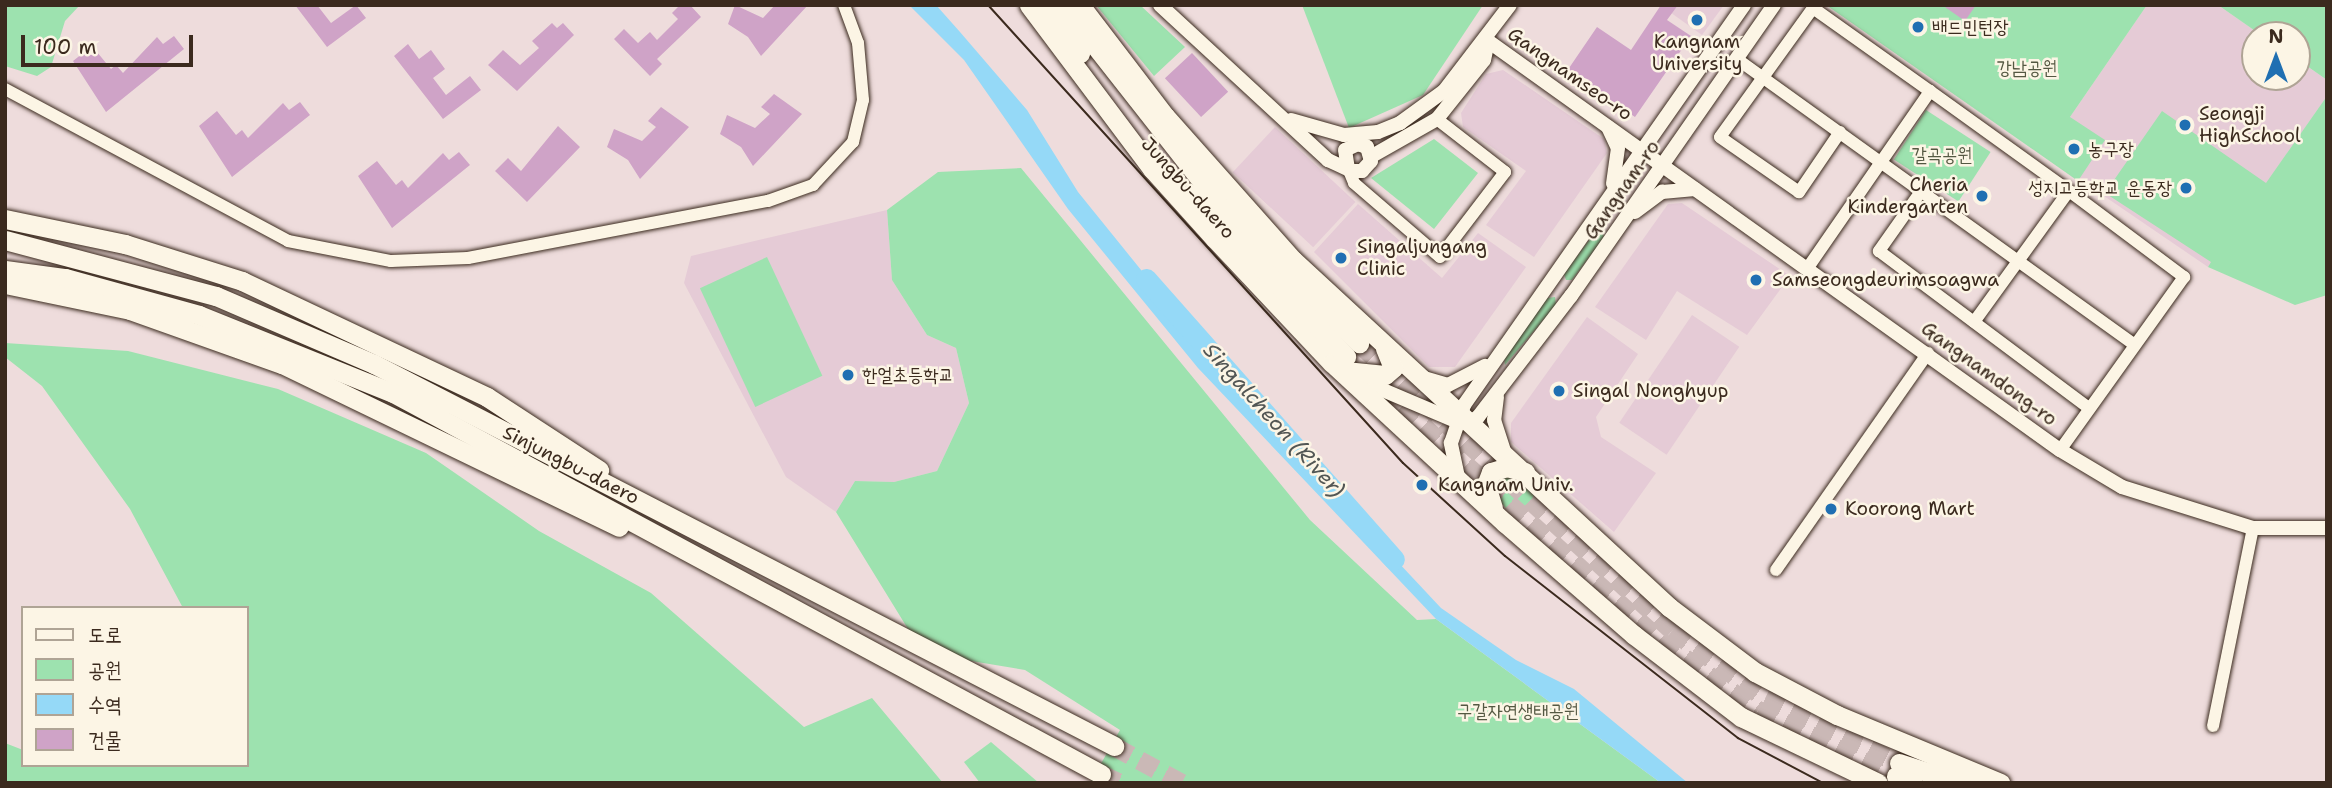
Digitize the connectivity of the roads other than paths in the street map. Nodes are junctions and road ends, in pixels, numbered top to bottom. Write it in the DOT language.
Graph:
graph roads {
  1 [pos="844,5"];
  2 [pos="1029,5"];
  3 [pos="1046,5"];
  4 [pos="1063,5"];
  5 [pos="1080,5"];
  6 [pos="1160,5"];
  7 [pos="1510,5"];
  8 [pos="1744,5"];
  9 [pos="1774,5"];
  10 [pos="1488,41"];
  11 [pos="1737,59"];
  12 [pos="1762,78"];
  13 [pos="5,89"];
  14 [pos="1930,91"];
  15 [pos="1444,92"];
  16 [pos="1278,113"];
  17 [pos="1437,119"];
  18 [pos="1605,123"];
  19 [pos="1301,125"];
  20 [pos="1840,132"];
  21 [pos="1362,148"];
  22 [pos="1642,148"];
  23 [pos="1883,162"];
  24 [pos="1664,164"];
  25 [pos="1355,170"];
  26 [pos="1698,189"];
  27 [pos="1922,190"];
  28 [pos="1611,191"];
  29 [pos="2069,191"];
  30 [pos="5,219"];
  31 [pos="1625,219"];
  32 [pos="5,240"];
  33 [pos="2020,261"];
  34 [pos="1809,266"];
  35 [pos="5,270"];
  36 [pos="5,284"];
  37 [pos="1974,322"];
  38 [pos="2133,344"];
  39 [pos="1383,345"];
  40 [pos="1928,352"];
  41 [pos="1346,358"];
  42 [pos="1495,359"];
  43 [pos="1419,377"];
  44 [pos="1479,382"];
  45 [pos="1498,395"];
  46 [pos="2089,408"];
  47 [pos="1462,419"];
  48 [pos="2060,450"];
  49 [pos="1505,454"];
  50 [pos="1532,475"];
  51 [pos="1458,477"];
  52 [pos="629,496"];
  53 [pos="1495,513"];
  54 [pos="2253,527"];
  55 [pos="2327,528"];
  56 [pos="1776,570"];
  57 [pos="755,585"];
  58 [pos="2213,726"];
  59 [pos="1114,746"];
  60 [pos="1101,774"];
  61 [pos="1896,776"];
  62 [pos="1961,783"];
  63 [pos="2000,783"];
  1 -- 13 [label="street"];
  2 -- 41 [label="main road"];
  3 -- 41 [label="main road, Jungbu-daero"];
  4 -- 41 [label="main road, Jungbu-daero"];
  5 -- 39 [label="main road"];
  6 -- 16 [label="street"];
  7 -- 10 [label="street, Gangnamseo-ro"];
  8 -- 22 [label="street, Gangnam-ro"];
  9 -- 11 [label="street, Gangnam-ro"];
  10 -- 15 [label="street"];
  10 -- 17 [label="street"];
  10 -- 18 [label="street, Gangnamseo-ro"];
  11 -- 12 [label="street"];
  11 -- 24 [label="street, Gangnam-ro"];
  12 -- 14 [label="street"];
  12 -- 20 [label="street"];
  12 -- 20 [label="street"];
  14 -- 23 [label="street"];
  14 -- 29 [label="street"];
  15 -- 19 [label="street"];
  15 -- 21 [label="street"];
  16 -- 19 [label="street"];
  16 -- 25 [label="street"];
  17 -- 21 [label="street"];
  17 -- 25 [label="street"];
  18 -- 22 [label="street, Gangnamseo-ro"];
  18 -- 28 [label="street"];
  19 -- 21 [label="street"];
  20 -- 23 [label="street"];
  21 -- 25 [label="street"];
  21 -- 25 [label="street"];
  22 -- 24 [label="street, Gangnamseo-ro"];
  22 -- 28 [label="street, Gangnam-ro"];
  23 -- 27 [label="street"];
  23 -- 34 [label="street"];
  24 -- 26 [label="street, Gangnamdong-ro"];
  24 -- 31 [label="street, Gangnam-ro"];
  26 -- 31 [label="street"];
  26 -- 34 [label="street, Gangnamdong-ro"];
  27 -- 33 [label="street"];
  27 -- 37 [label="street"];
  28 -- 42 [label="street, Gangnam-ro"];
  29 -- 33 [label="street"];
  29 -- 38 [label="street"];
  30 -- 52 [label="main road"];
  31 -- 45 [label="street, Gangnam-ro"];
  32 -- 52 [label="main road, Sinjungbu-daero"];
  33 -- 37 [label="street"];
  33 -- 38 [label="street"];
  34 -- 40 [label="street, Gangnamdong-ro"];
  35 -- 57 [label="main road, Sinjungbu-daero"];
  36 -- 57 [label="main road"];
  37 -- 46 [label="street"];
  38 -- 46 [label="street"];
  39 -- 41 [label="main road"];
  39 -- 43 [label="main road"];
  40 -- 48 [label="street, Gangnamdong-ro"];
  40 -- 56 [label="street"];
  41 -- 47 [label="street"];
  41 -- 51 [label="main road"];
  42 -- 43 [label="street"];
  42 -- 44 [label="street, Gangnam-ro"];
  43 -- 47 [label="main road"];
  44 -- 45 [label="street"];
  44 -- 47 [label="street, Gangnam-ro"];
  45 -- 47 [label="street, Gangnam-ro"];
  45 -- 49 [label="street"];
  46 -- 48 [label="street"];
  47 -- 49 [label="main road"];
  47 -- 51 [label="street"];
  48 -- 54 [label="street, Gangnamdong-ro"];
  49 -- 50 [label="main road"];
  50 -- 53 [label="main road"];
  50 -- 63 [label="main road"];
  51 -- 53 [label="main road"];
  52 -- 59 [label="main road, Sinjungbu-daero"];
  53 -- 61 [label="main road"];
  54 -- 55 [label="street, Gangnamdong-ro"];
  54 -- 58 [label="street"];
  57 -- 60 [label="main road, Sinjungbu-daero"];
  61 -- 62 [label="main road"];
}
